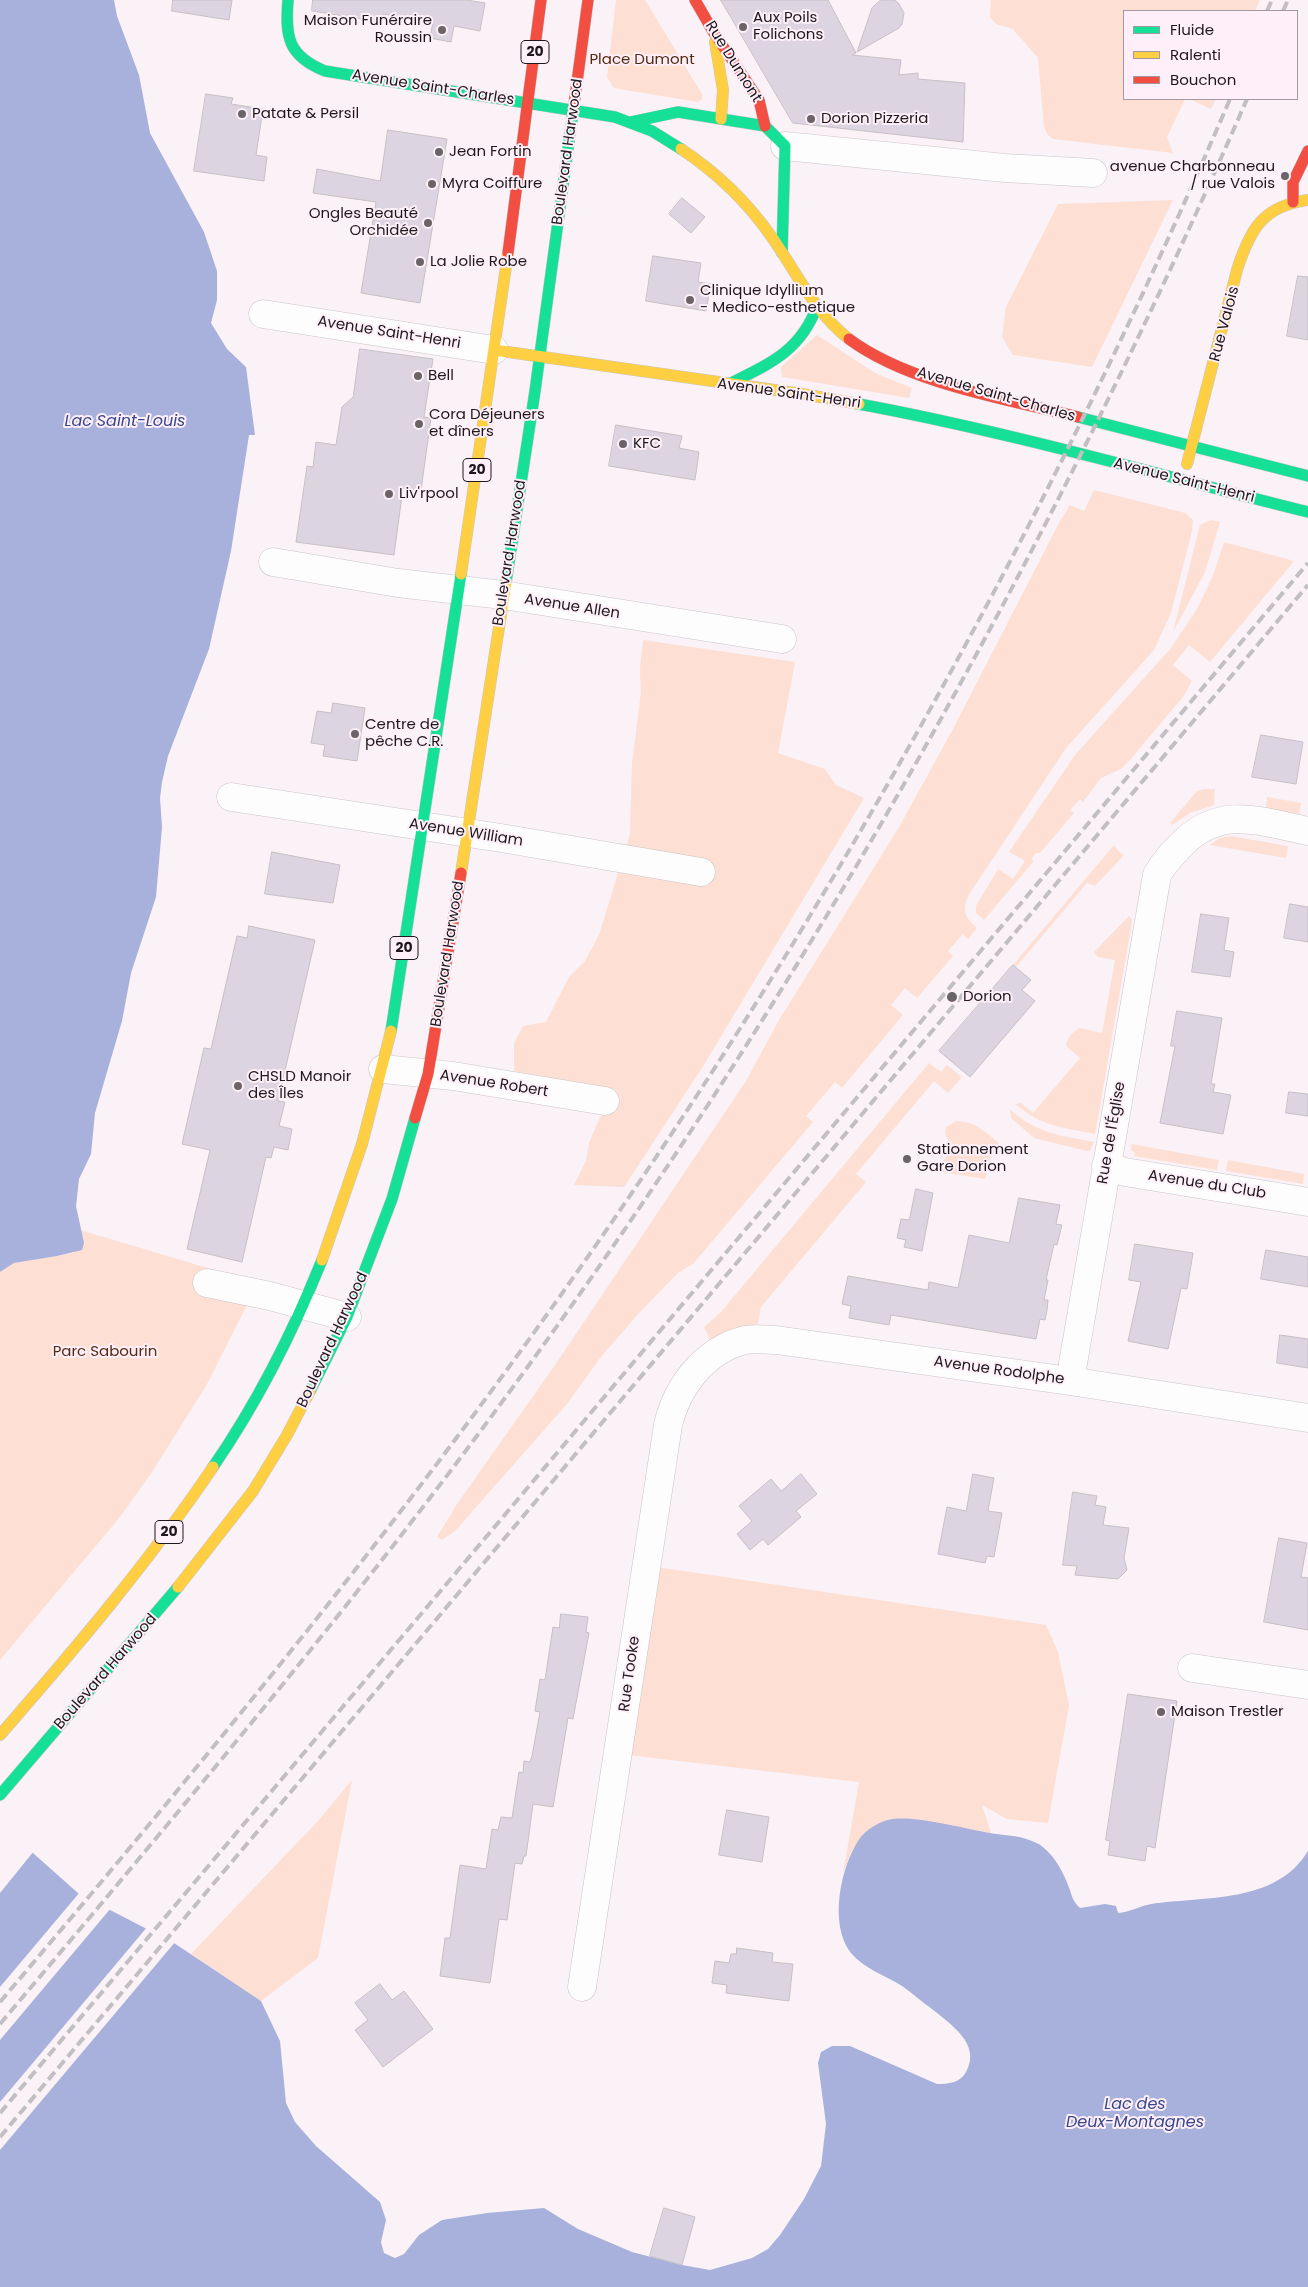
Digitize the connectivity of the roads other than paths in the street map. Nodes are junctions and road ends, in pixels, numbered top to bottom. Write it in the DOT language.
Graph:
graph roads {
  1 [pos="288,0"];
  2 [pos="541,0"];
  3 [pos="588,0"];
  4 [pos="696,0"];
  5 [pos="714,33"];
  6 [pos="529,103"];
  7 [pos="573,110"];
  8 [pos="721,119"];
  9 [pos="631,122"];
  10 [pos="766,126"];
  11 [pos="785,146"];
  12 [pos="1308,151"];
  13 [pos="1094,173"];
  14 [pos="1308,200"];
  15 [pos="1293,202"];
  16 [pos="782,253"];
  17 [pos="817,306"];
  18 [pos="263,314"];
  19 [pos="494,350"];
  20 [pos="540,357"];
  21 [pos="729,384"];
  22 [pos="1192,448"];
  23 [pos="1308,476"];
  24 [pos="1182,481"];
  25 [pos="1308,512"];
  26 [pos="274,562"];
  27 [pos="459,589"];
  28 [pos="503,595"];
  29 [pos="782,640"];
  30 [pos="231,797"];
  31 [pos="423,827"];
  32 [pos="1308,830"];
  33 [pos="468,834"];
  34 [pos="701,872"];
  35 [pos="383,1069"];
  36 [pos="428,1074"];
  37 [pos="604,1101"];
  38 [pos="1106,1166"];
  39 [pos="1308,1202"];
  40 [pos="207,1283"];
  41 [pos="302,1305"];
  42 [pos="346,1317"];
  43 [pos="697,1369"];
  44 [pos="1070,1381"];
  45 [pos="1308,1418"];
  46 [pos="1192,1668"];
  47 [pos="1308,1685"];
  48 [pos="0,1735"];
  49 [pos="3,1792"];
  50 [pos="582,1987"];
  1 -- 6 [label="main road, Avenue Saint-Charles"];
  2 -- 6 [label="main road, 20"];
  3 -- 7 [label="main road, Boulevard Harwood"];
  4 -- 5 [label="main road, Rue Dumont"];
  5 -- 8 [label="main road"];
  5 -- 10 [label="main road, Rue Dumont"];
  6 -- 7 [label="main road, Avenue Saint-Charles"];
  6 -- 19 [label="main road, 20"];
  7 -- 9 [label="main road, Avenue Saint-Charles"];
  7 -- 20 [label="main road, Boulevard Harwood"];
  8 -- 9 [label="main road, Avenue Saint-Charles"];
  8 -- 10 [label="main road, Avenue Saint-Charles"];
  9 -- 16 [label="main road, Avenue Saint-Charles"];
  10 -- 11 [label="main road"];
  11 -- 13 [label="street"];
  11 -- 16 [label="main road"];
  12 -- 15 [label="main road"];
  14 -- 15 [label="main road, Rue Valois"];
  15 -- 22 [label="main road, Rue Valois"];
  16 -- 17 [label="main road, Avenue Saint-Charles"];
  17 -- 21 [label="main road"];
  17 -- 22 [label="main road, Avenue Saint-Charles"];
  18 -- 19 [label="street, Avenue Saint-Henri"];
  19 -- 20 [label="main road, Avenue Saint-Henri"];
  19 -- 27 [label="main road, 20"];
  20 -- 21 [label="main road, Avenue Saint-Henri"];
  20 -- 28 [label="main road, Boulevard Harwood"];
  21 -- 24 [label="main road, Avenue Saint-Henri"];
  22 -- 23 [label="main road, Avenue Saint-Charles"];
  22 -- 24 [label="main road, Rue Valois"];
  24 -- 25 [label="main road, Avenue Saint-Henri"];
  26 -- 27 [label="street, Avenue Allen"];
  27 -- 28 [label="street, Avenue Allen"];
  27 -- 31 [label="main road, 20"];
  28 -- 29 [label="street, Avenue Allen"];
  28 -- 33 [label="main road, Boulevard Harwood"];
  30 -- 31 [label="street, Avenue William"];
  31 -- 33 [label="street, Avenue William"];
  31 -- 35 [label="main road, 20"];
  32 -- 38 [label="street, Rue de l'Église"];
  33 -- 34 [label="street, Avenue William"];
  33 -- 36 [label="main road, Boulevard Harwood"];
  35 -- 36 [label="street, Avenue Robert"];
  35 -- 41 [label="main road, 20"];
  36 -- 37 [label="street, Avenue Robert"];
  36 -- 42 [label="main road, Boulevard Harwood"];
  38 -- 39 [label="street, Avenue du Club"];
  38 -- 44 [label="street, Rue de l'Église"];
  40 -- 41 [label="street"];
  41 -- 42 [label="street"];
  41 -- 48 [label="main road, 20"];
  42 -- 49 [label="main road, Boulevard Harwood"];
  43 -- 44 [label="street, Avenue Rodolphe"];
  43 -- 50 [label="street, Rue Tooke"];
  44 -- 45 [label="street, Avenue Rodolphe"];
  46 -- 47 [label="street"];
}
